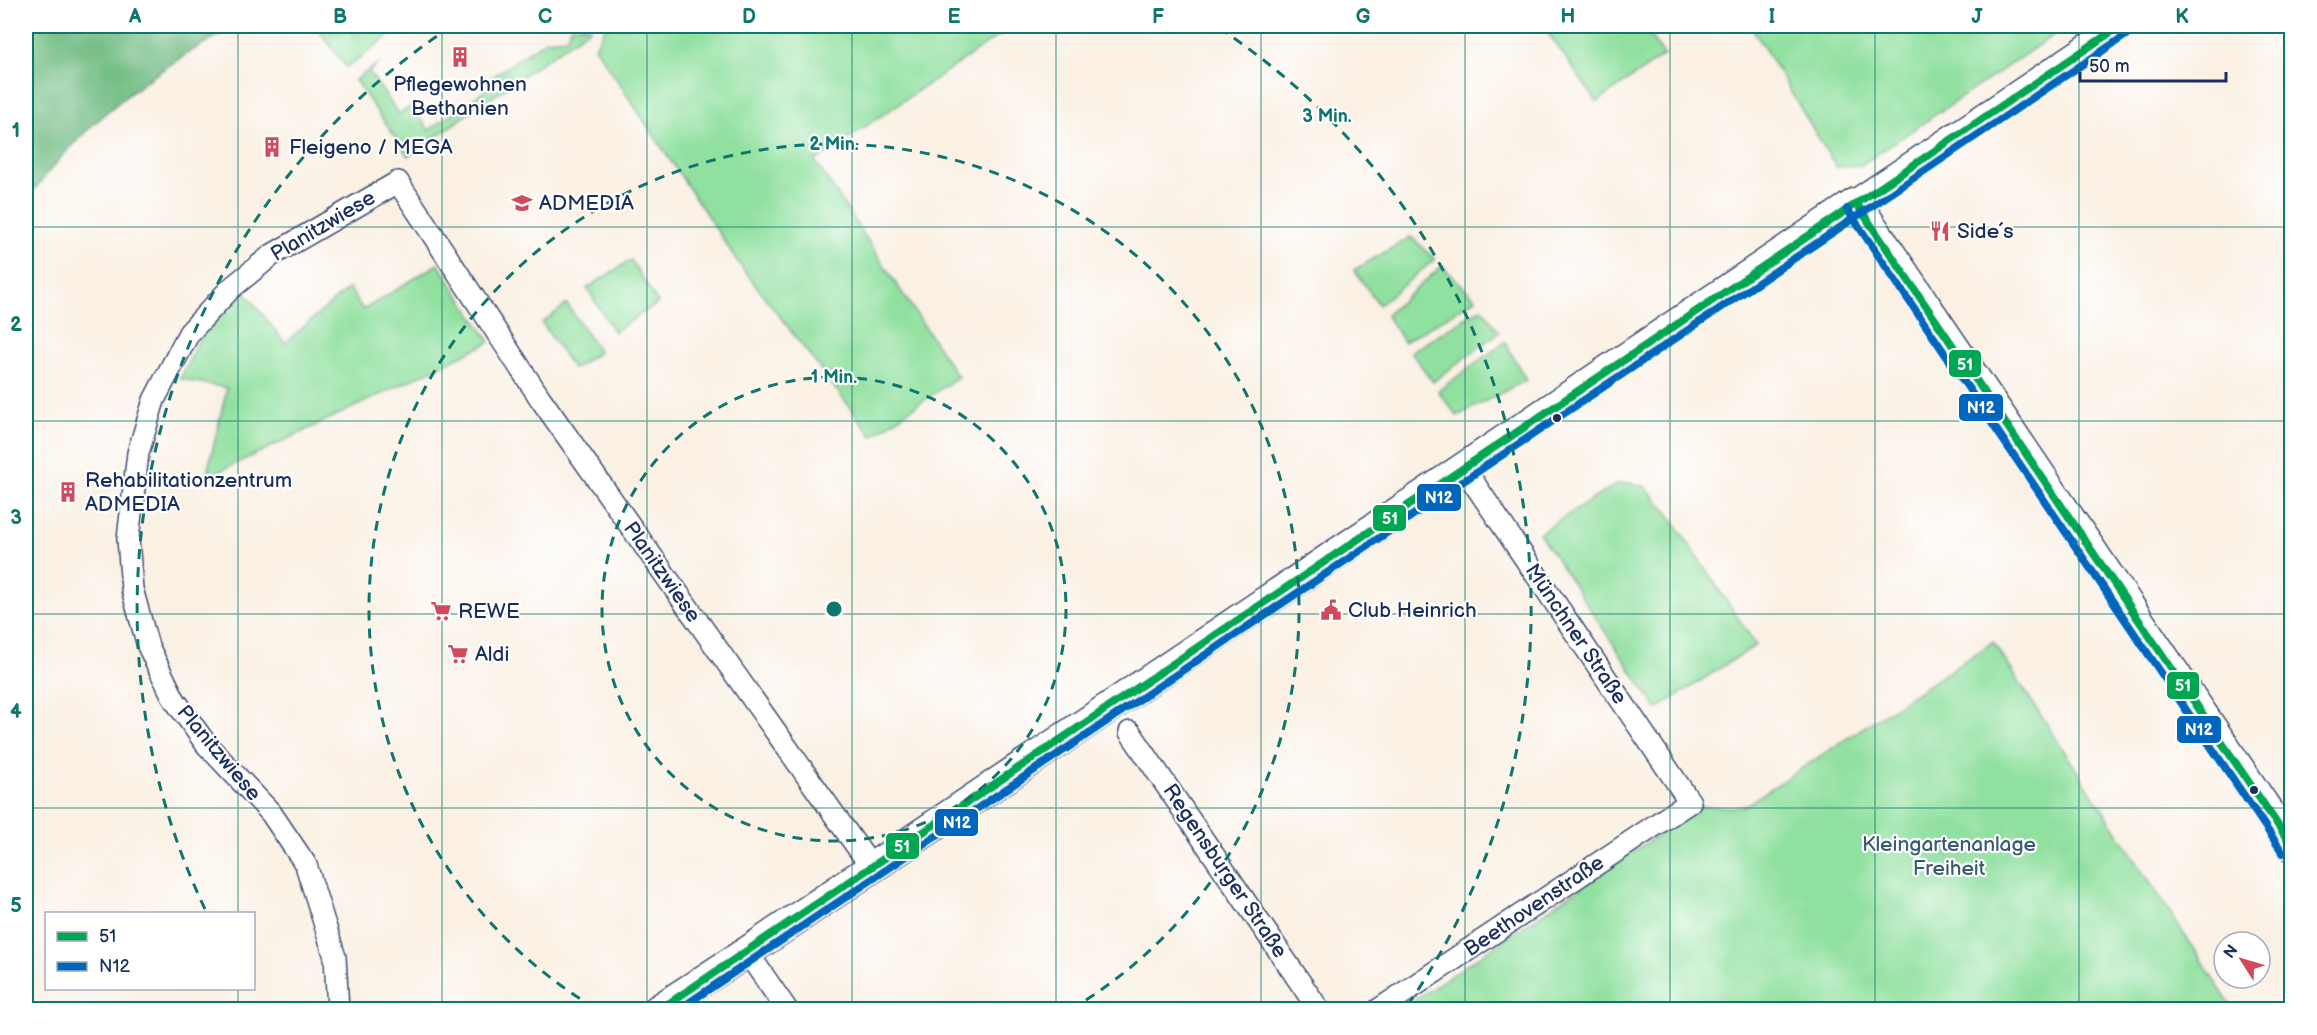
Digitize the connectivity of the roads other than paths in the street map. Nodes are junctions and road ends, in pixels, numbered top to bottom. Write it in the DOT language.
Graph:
graph roads {
  1 [pos="2120,26"];
  2 [pos="1856,203"];
  3 [pos="1463,467"];
  4 [pos="1130,732"];
  5 [pos="1690,802"];
  6 [pos="2292,847"];
  7 [pos="872,868"];
  8 [pos="747,952"];
  9 [pos="338,1010"];
  10 [pos="658,1010"];
  11 [pos="787,1010"];
  12 [pos="1320,1010"];
  13 [pos="1378,1010"];
  1 -- 2 [label="street"];
  2 -- 3 [label="main road"];
  2 -- 6 [label="main road"];
  3 -- 5 [label="street, Münchner Straße"];
  3 -- 7 [label="main road"];
  4 -- 12 [label="street, Regensburger Straße"];
  5 -- 13 [label="street, Beethovenstraße"];
  7 -- 8 [label="main road"];
  7 -- 9 [label="street, Planitzwiese"];
  8 -- 10 [label="main road"];
  8 -- 11 [label="street"];
}
